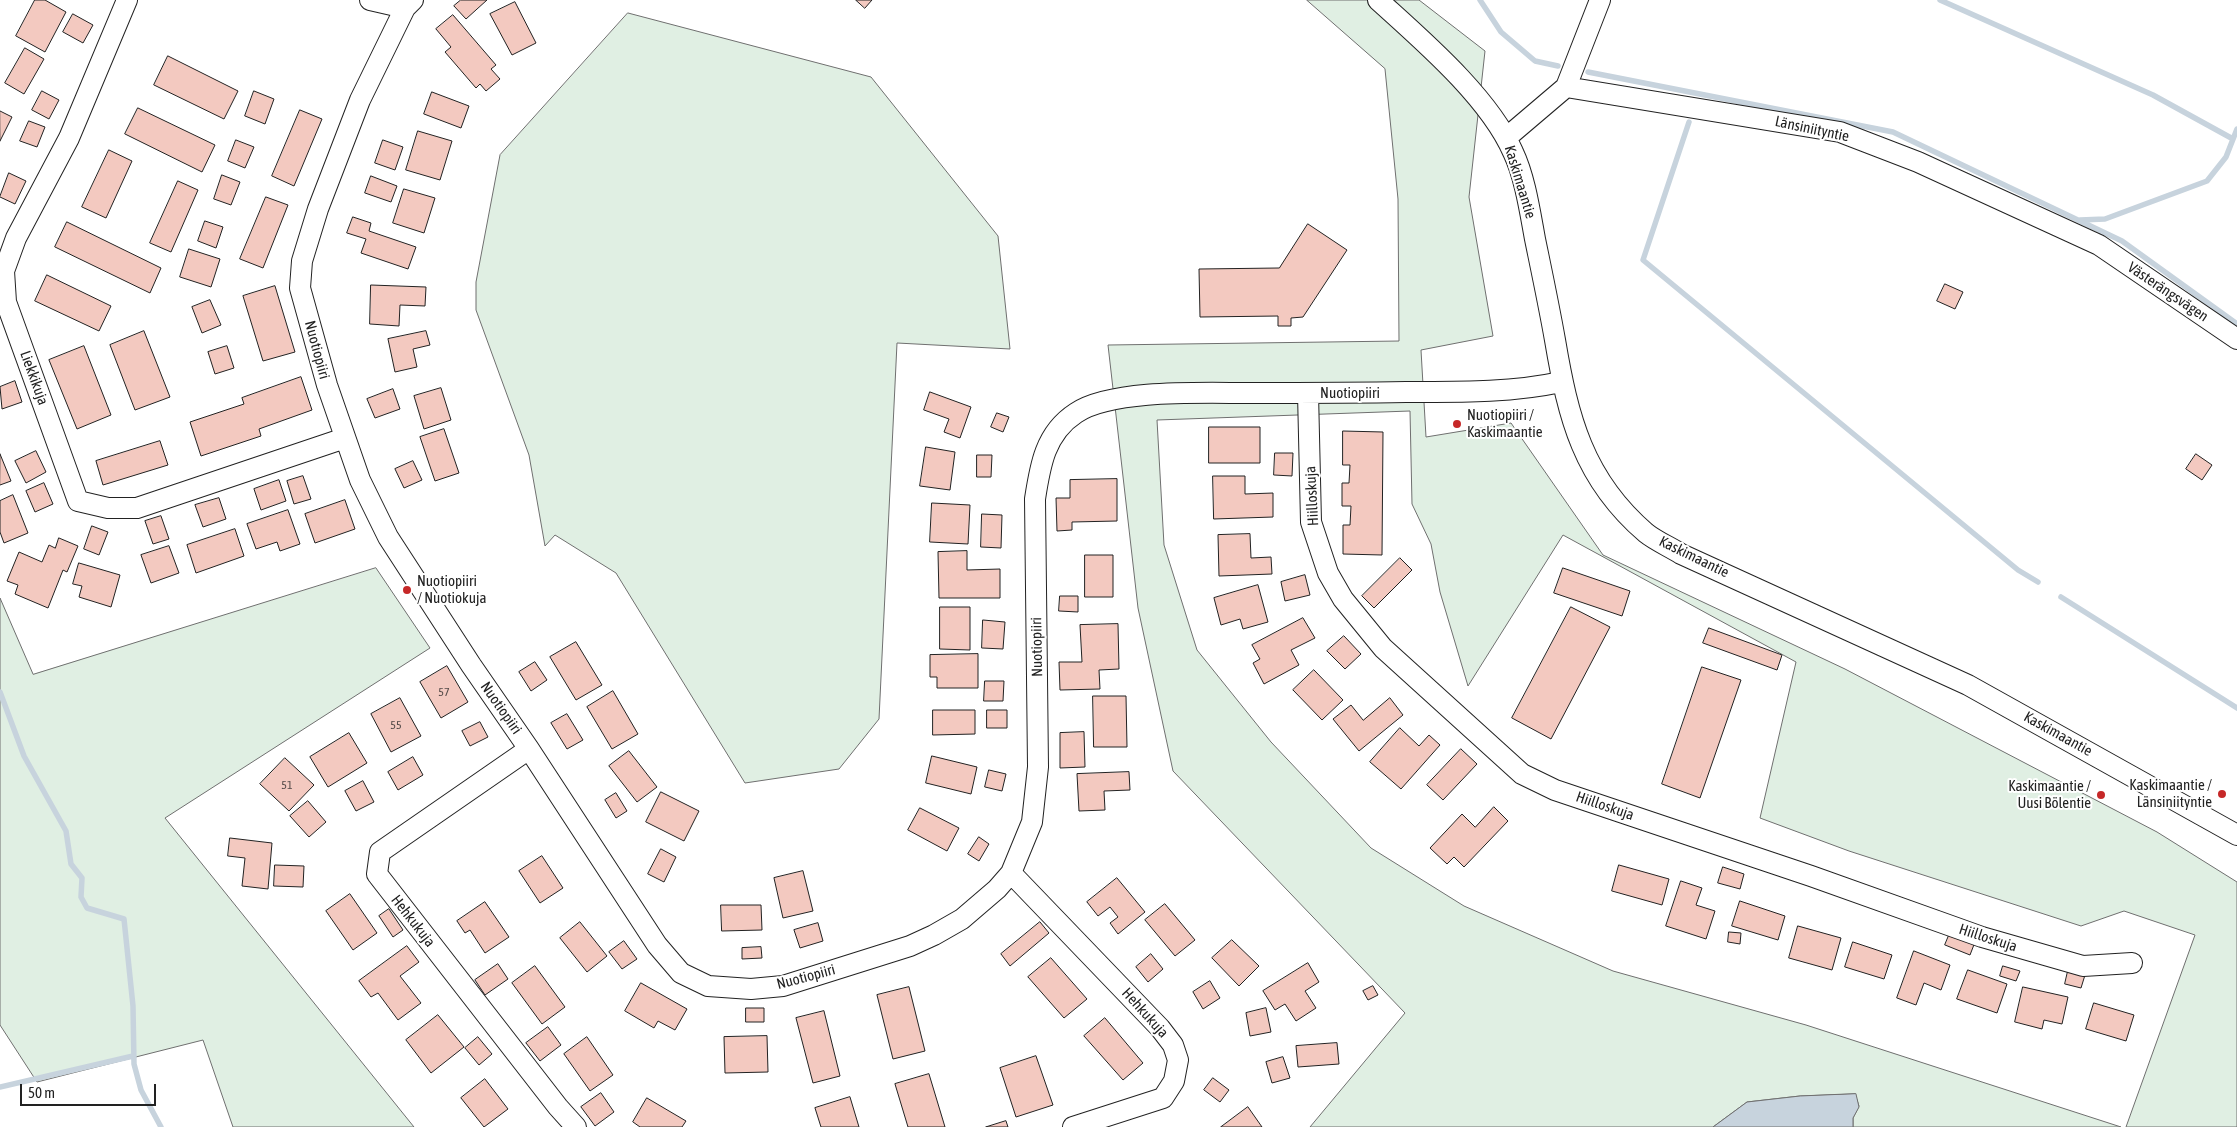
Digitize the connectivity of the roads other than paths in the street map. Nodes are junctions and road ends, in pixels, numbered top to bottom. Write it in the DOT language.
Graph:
graph roads {
  1 [pos="127,0"];
  2 [pos="370,0"];
  3 [pos="1378,0"];
  4 [pos="1600,0"];
  5 [pos="409,4"];
  6 [pos="1566,86"];
  7 [pos="1506,138"];
  8 [pos="2099,245"];
  9 [pos="2237,339"];
  10 [pos="1561,382"];
  11 [pos="1308,393"];
  12 [pos="345,438"];
  13 [pos="530,749"];
  14 [pos="2237,835"];
  15 [pos="1011,873"];
  16 [pos="2132,963"];
  17 [pos="576,1127"];
  18 [pos="1073,1127"];
  1 -- 12 [label="street, Liekkikuja"];
  2 -- 5 [label="street"];
  3 -- 7 [label="street, Kaskimaantie"];
  4 -- 6 [label="street"];
  5 -- 12 [label="street, Nuotiopiiri"];
  6 -- 7 [label="street"];
  6 -- 8 [label="street, Länsiniityntie"];
  7 -- 10 [label="street, Kaskimaantie"];
  8 -- 9 [label="street, Västerängsvägen"];
  10 -- 11 [label="street, Nuotiopiiri"];
  10 -- 14 [label="street, Kaskimaantie"];
  11 -- 15 [label="street, Nuotiopiiri"];
  11 -- 16 [label="street, Hiilloskuja"];
  12 -- 13 [label="street, Nuotiopiiri"];
  13 -- 15 [label="street, Nuotiopiiri"];
  13 -- 17 [label="street, Hehkukuja"];
  15 -- 18 [label="street, Hehkukuja"];
}
